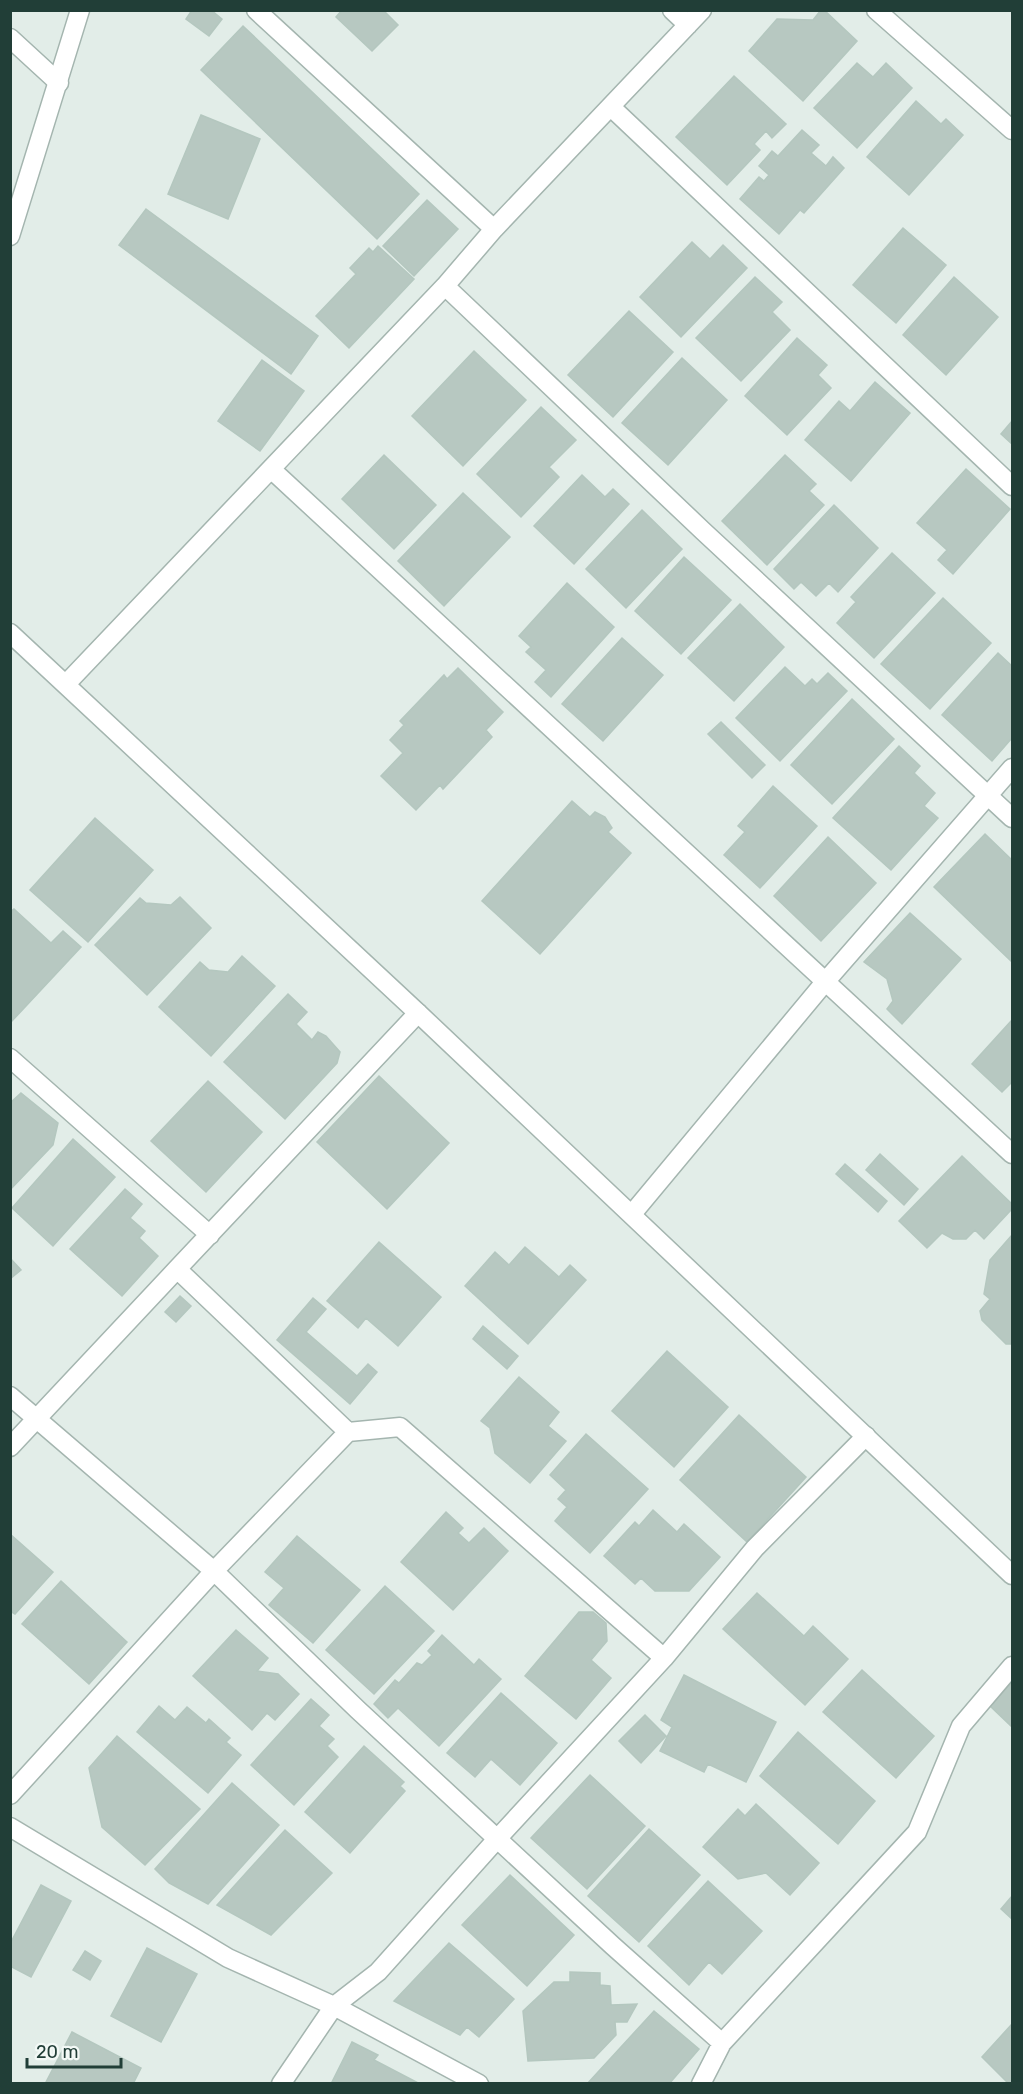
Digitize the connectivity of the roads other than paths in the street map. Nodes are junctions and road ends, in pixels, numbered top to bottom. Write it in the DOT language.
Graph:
graph roads {
  1 [pos="80,10"];
  2 [pos="256,10"];
  3 [pos="672,10"];
  4 [pos="702,10"];
  5 [pos="876,10"];
  6 [pos="688,25"];
  7 [pos="10,38"];
  8 [pos="59,83"];
  9 [pos="611,106"];
  10 [pos="1012,130"];
  11 [pos="494,229"];
  12 [pos="10,236"];
  13 [pos="445,286"];
  14 [pos="271,469"];
  15 [pos="1012,486"];
  16 [pos="10,633"];
  17 [pos="66,684"];
  18 [pos="1012,768"];
  19 [pos="989,795"];
  20 [pos="1012,818"];
  21 [pos="825,982"];
  22 [pos="418,1013"];
  23 [pos="10,1058"];
  24 [pos="1012,1154"];
  25 [pos="632,1215"];
  26 [pos="210,1235"];
  27 [pos="177,1269"];
  28 [pos="10,1396"];
  29 [pos="36,1419"];
  30 [pos="348,1432"];
  31 [pos="866,1436"];
  32 [pos="10,1447"];
  33 [pos="214,1571"];
  34 [pos="1012,1575"];
  35 [pos="664,1658"];
  36 [pos="1012,1666"];
  37 [pos="10,1795"];
  38 [pos="10,1827"];
  39 [pos="497,1839"];
  40 [pos="334,2006"];
  41 [pos="722,2043"];
  42 [pos="281,2084"];
  43 [pos="479,2084"];
  44 [pos="700,2084"];
  1 -- 8 [label="street"];
  2 -- 11 [label="street"];
  3 -- 6 [label="street"];
  4 -- 6 [label="street"];
  5 -- 10 [label="street"];
  6 -- 9 [label="street"];
  7 -- 8 [label="street"];
  8 -- 12 [label="street"];
  9 -- 11 [label="street"];
  9 -- 15 [label="street"];
  11 -- 13 [label="street"];
  13 -- 14 [label="street"];
  13 -- 19 [label="street"];
  14 -- 17 [label="street"];
  14 -- 21 [label="street"];
  16 -- 17 [label="street"];
  17 -- 22 [label="street"];
  18 -- 19 [label="street"];
  19 -- 20 [label="street"];
  19 -- 21 [label="street"];
  21 -- 24 [label="street"];
  21 -- 25 [label="street"];
  22 -- 25 [label="street"];
  22 -- 26 [label="street"];
  23 -- 26 [label="street"];
  25 -- 31 [label="street"];
  26 -- 27 [label="street"];
  27 -- 29 [label="street"];
  27 -- 30 [label="street"];
  28 -- 29 [label="street"];
  29 -- 32 [label="street"];
  29 -- 33 [label="street"];
  30 -- 33 [label="street"];
  30 -- 35 [label="street"];
  31 -- 34 [label="street"];
  31 -- 35 [label="street"];
  33 -- 37 [label="street"];
  33 -- 39 [label="street"];
  35 -- 39 [label="street"];
  36 -- 41 [label="street"];
  38 -- 40 [label="street"];
  39 -- 40 [label="street"];
  39 -- 41 [label="street"];
  40 -- 42 [label="street"];
  40 -- 43 [label="street"];
  41 -- 44 [label="street"];
}
